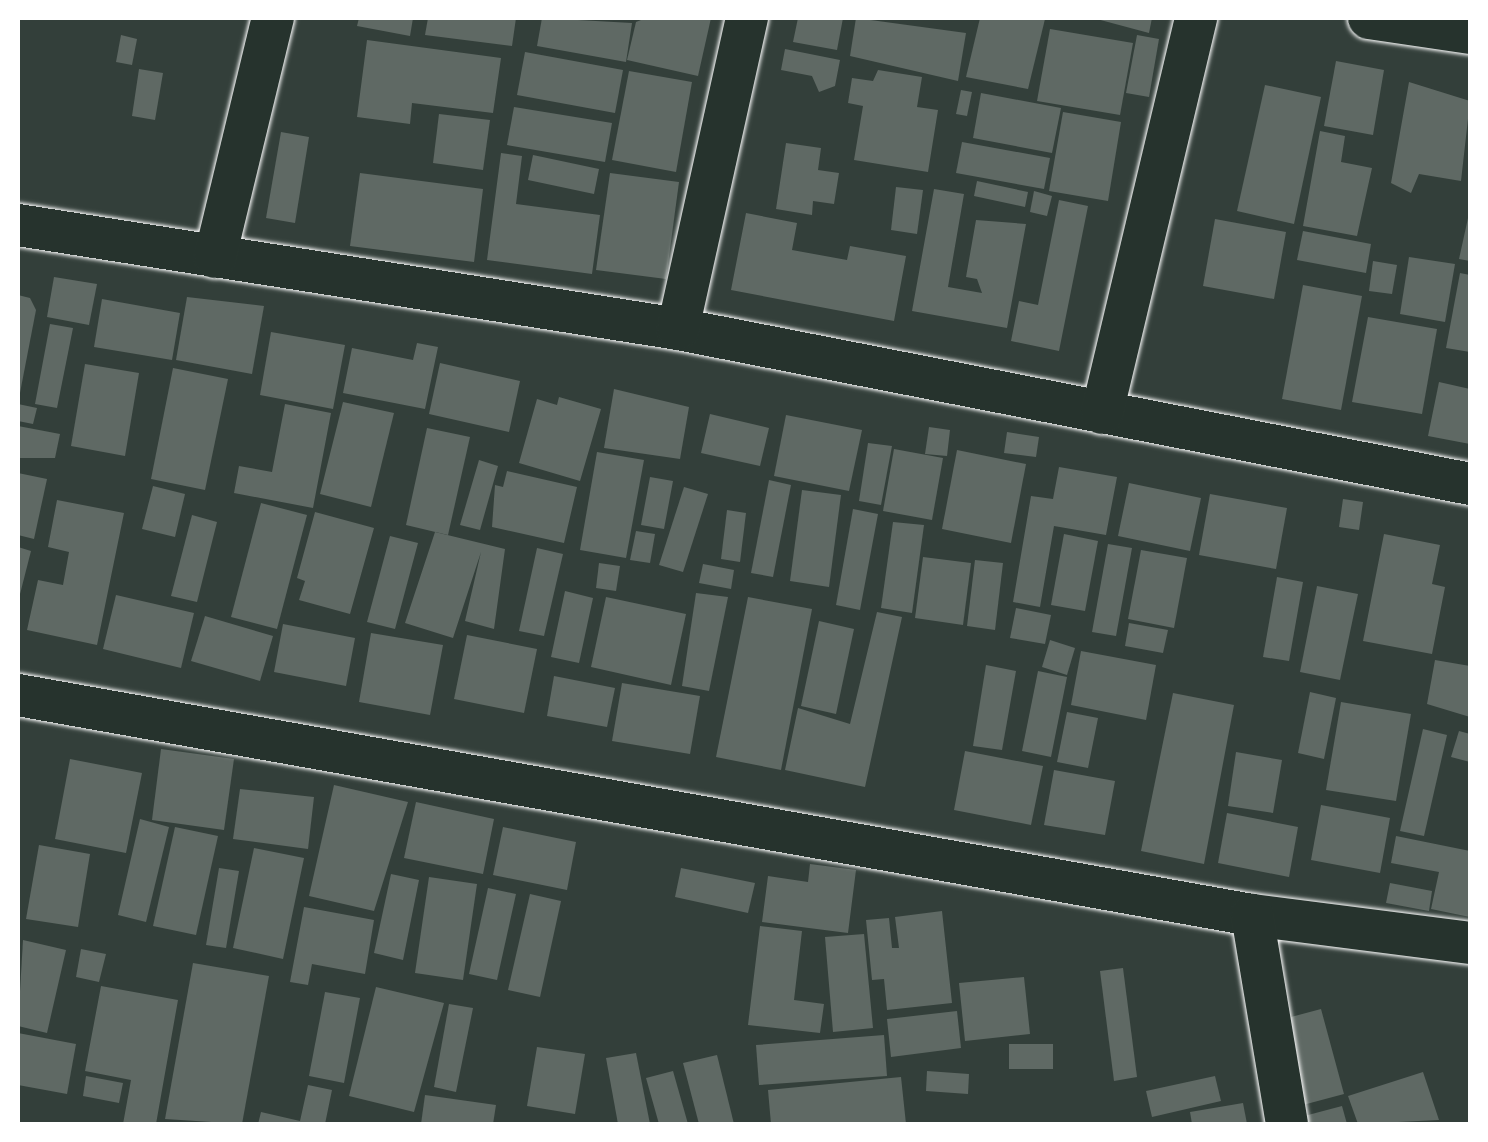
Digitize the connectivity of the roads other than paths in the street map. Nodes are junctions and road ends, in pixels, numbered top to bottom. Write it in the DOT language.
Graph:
graph roads {
  1 [pos="273,18"];
  2 [pos="747,18"];
  3 [pos="1196,18"];
  4 [pos="1368,18"];
  5 [pos="1470,34"];
  6 [pos="18,225"];
  7 [pos="216,257"];
  8 [pos="678,329"];
  9 [pos="1102,414"];
  10 [pos="1470,484"];
  11 [pos="18,695"];
  12 [pos="1252,915"];
  13 [pos="1470,943"];
  14 [pos="1286,1124"];
  1 -- 7 [label="street"];
  2 -- 8 [label="street"];
  3 -- 9 [label="street"];
  4 -- 5 [label="street"];
  6 -- 7 [label="street"];
  7 -- 8 [label="street"];
  8 -- 9 [label="street"];
  9 -- 10 [label="street"];
  11 -- 12 [label="street"];
  12 -- 13 [label="street"];
  12 -- 14 [label="street"];
}
